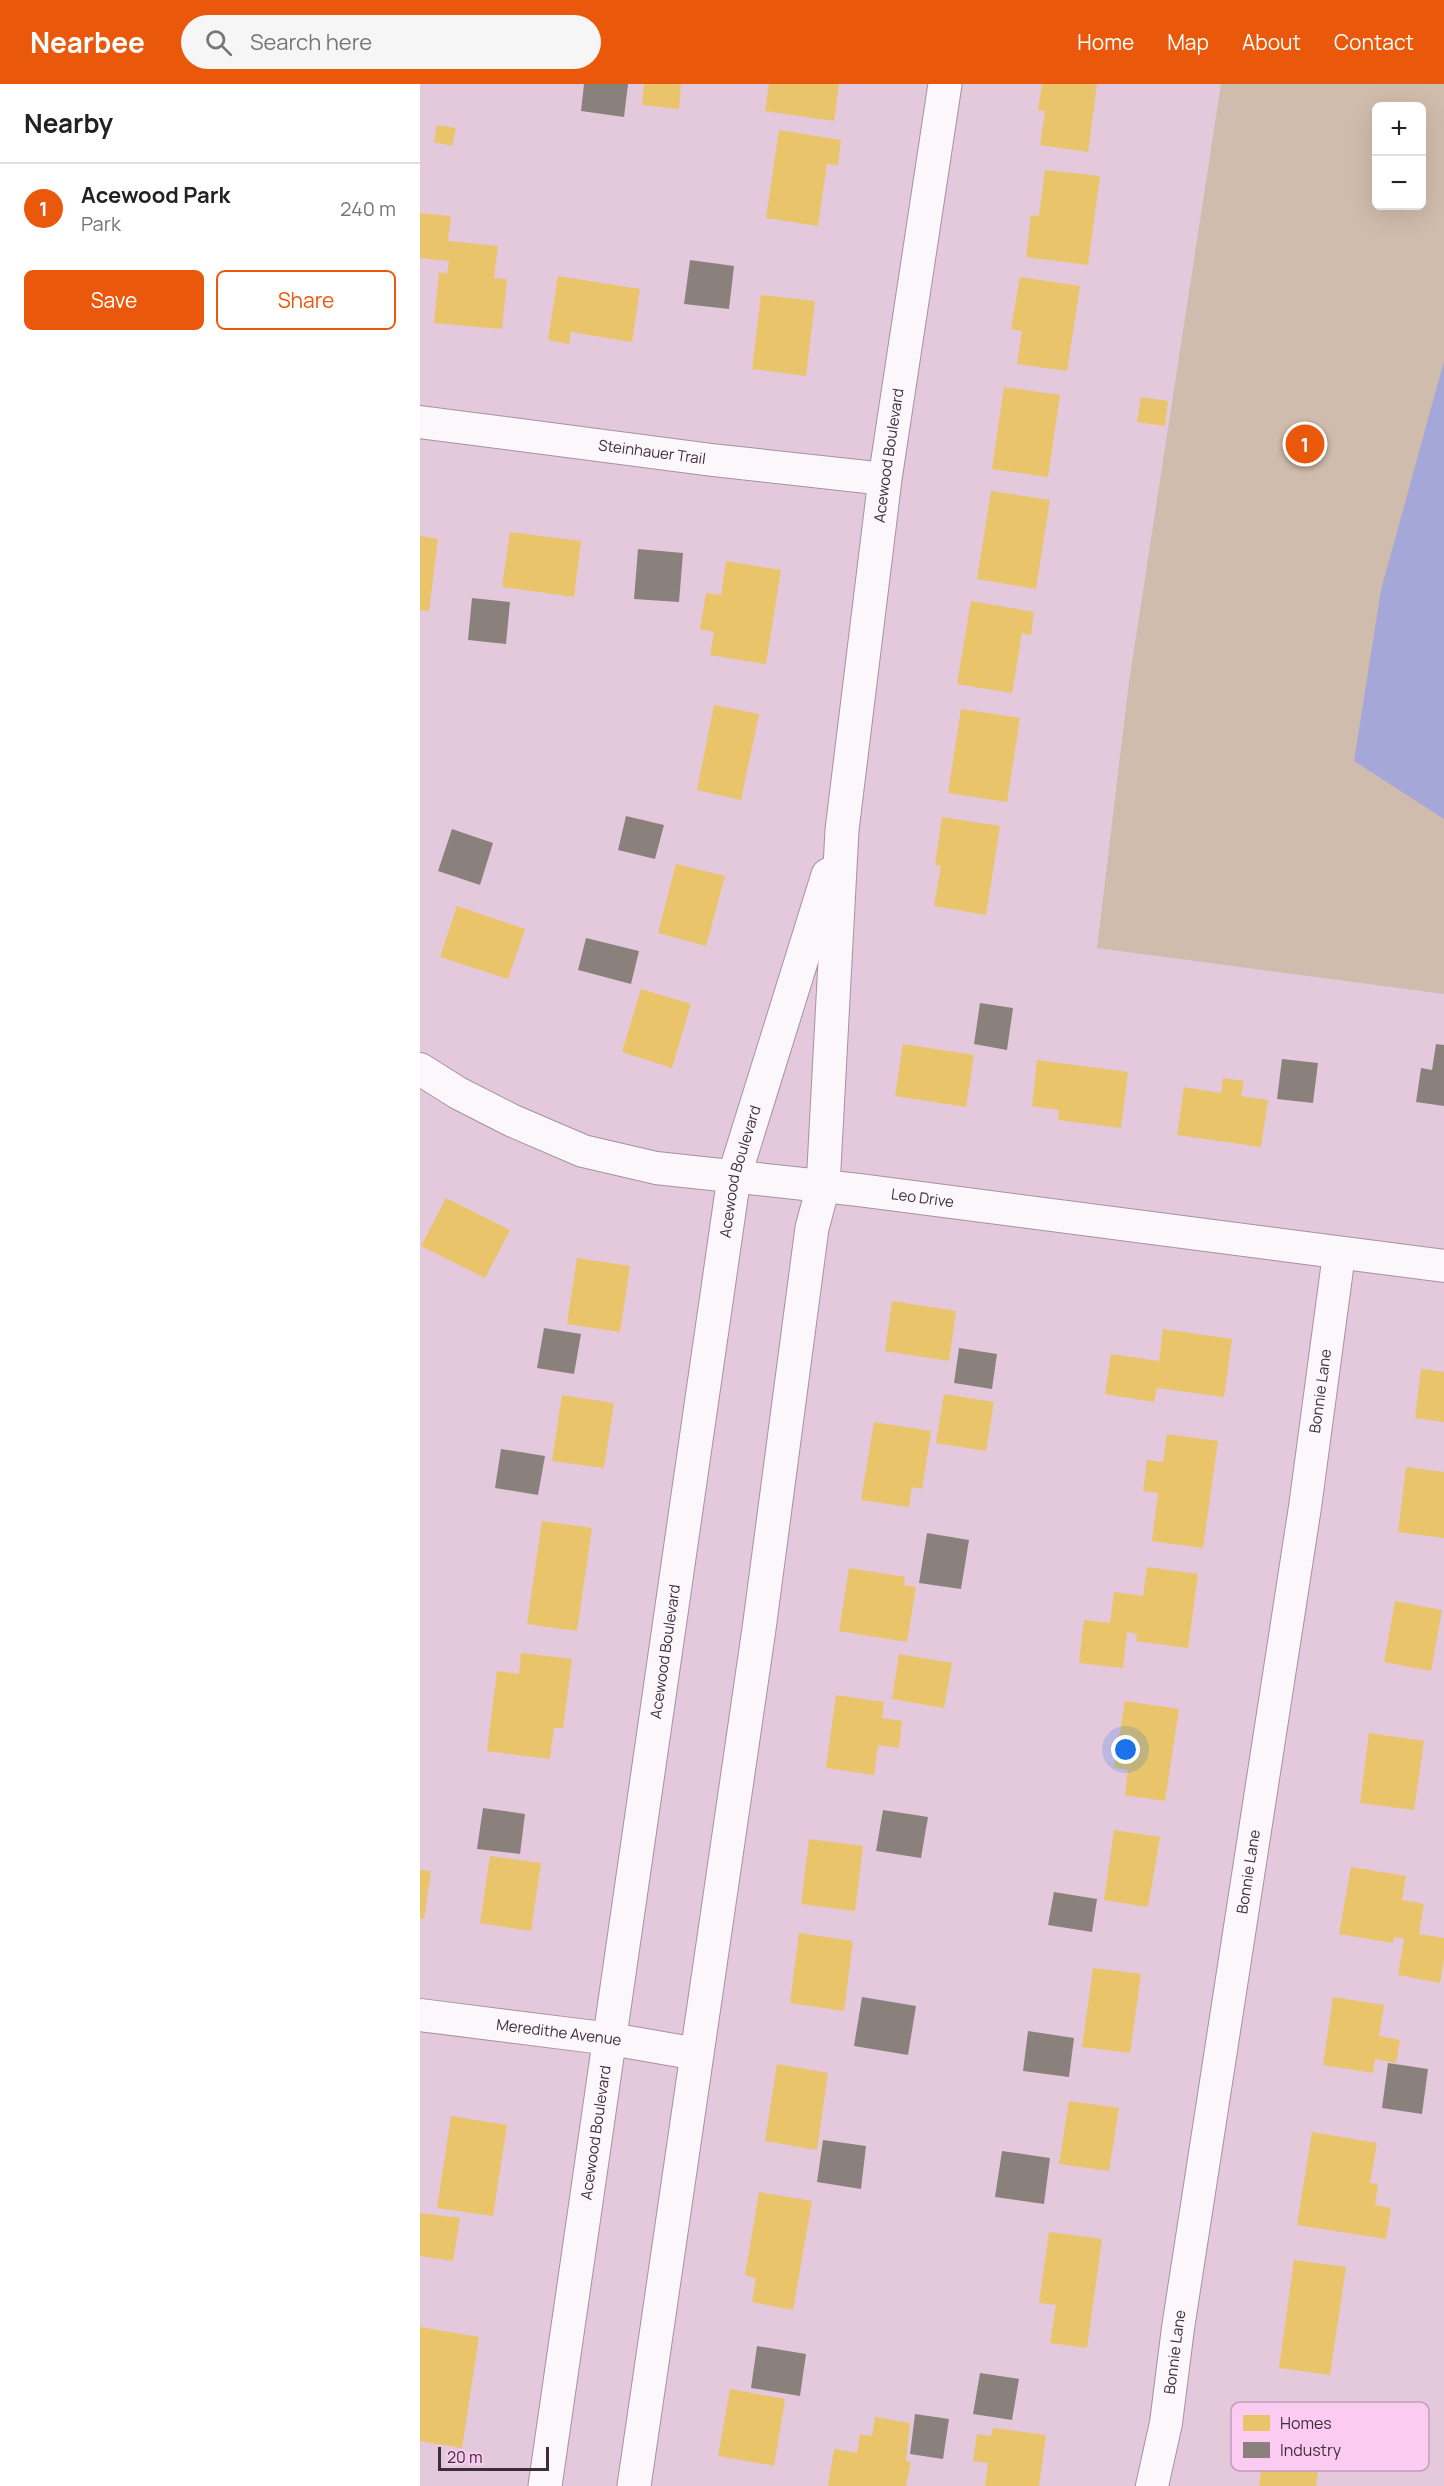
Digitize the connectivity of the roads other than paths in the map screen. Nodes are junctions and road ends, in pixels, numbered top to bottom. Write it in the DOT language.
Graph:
graph roads {
  1 [pos="945,84"];
  2 [pos="420,422"];
  3 [pos="885,479"];
  4 [pos="842,830"];
  5 [pos="420,1069"];
  6 [pos="734,1177"];
  7 [pos="823,1187"];
  8 [pos="1339,1254"];
  9 [pos="1444,1266"];
  10 [pos="420,2015"];
  11 [pos="611,2039"];
  12 [pos="697,2054"];
  13 [pos="545,2486"];
  14 [pos="634,2486"];
  15 [pos="1152,2486"];
  1 -- 3 [label="street, Acewood Boulevard"];
  2 -- 3 [label="street, Steinhauer Trail"];
  3 -- 4 [label="street, Acewood Boulevard"];
  4 -- 6 [label="street, Acewood Boulevard"];
  4 -- 7 [label="street, Acewood Boulevard"];
  5 -- 6 [label="street, Leo Drive"];
  6 -- 7 [label="street, Leo Drive"];
  6 -- 11 [label="street, Acewood Boulevard"];
  7 -- 8 [label="street, Leo Drive"];
  7 -- 12 [label="street, Acewood Boulevard"];
  8 -- 9 [label="street, Leo Drive"];
  8 -- 15 [label="street, Bonnie Lane"];
  10 -- 11 [label="street, Meredithe Avenue"];
  11 -- 12 [label="street, Meredithe Avenue"];
  11 -- 13 [label="street, Acewood Boulevard"];
  12 -- 14 [label="street, Acewood Boulevard"];
}
